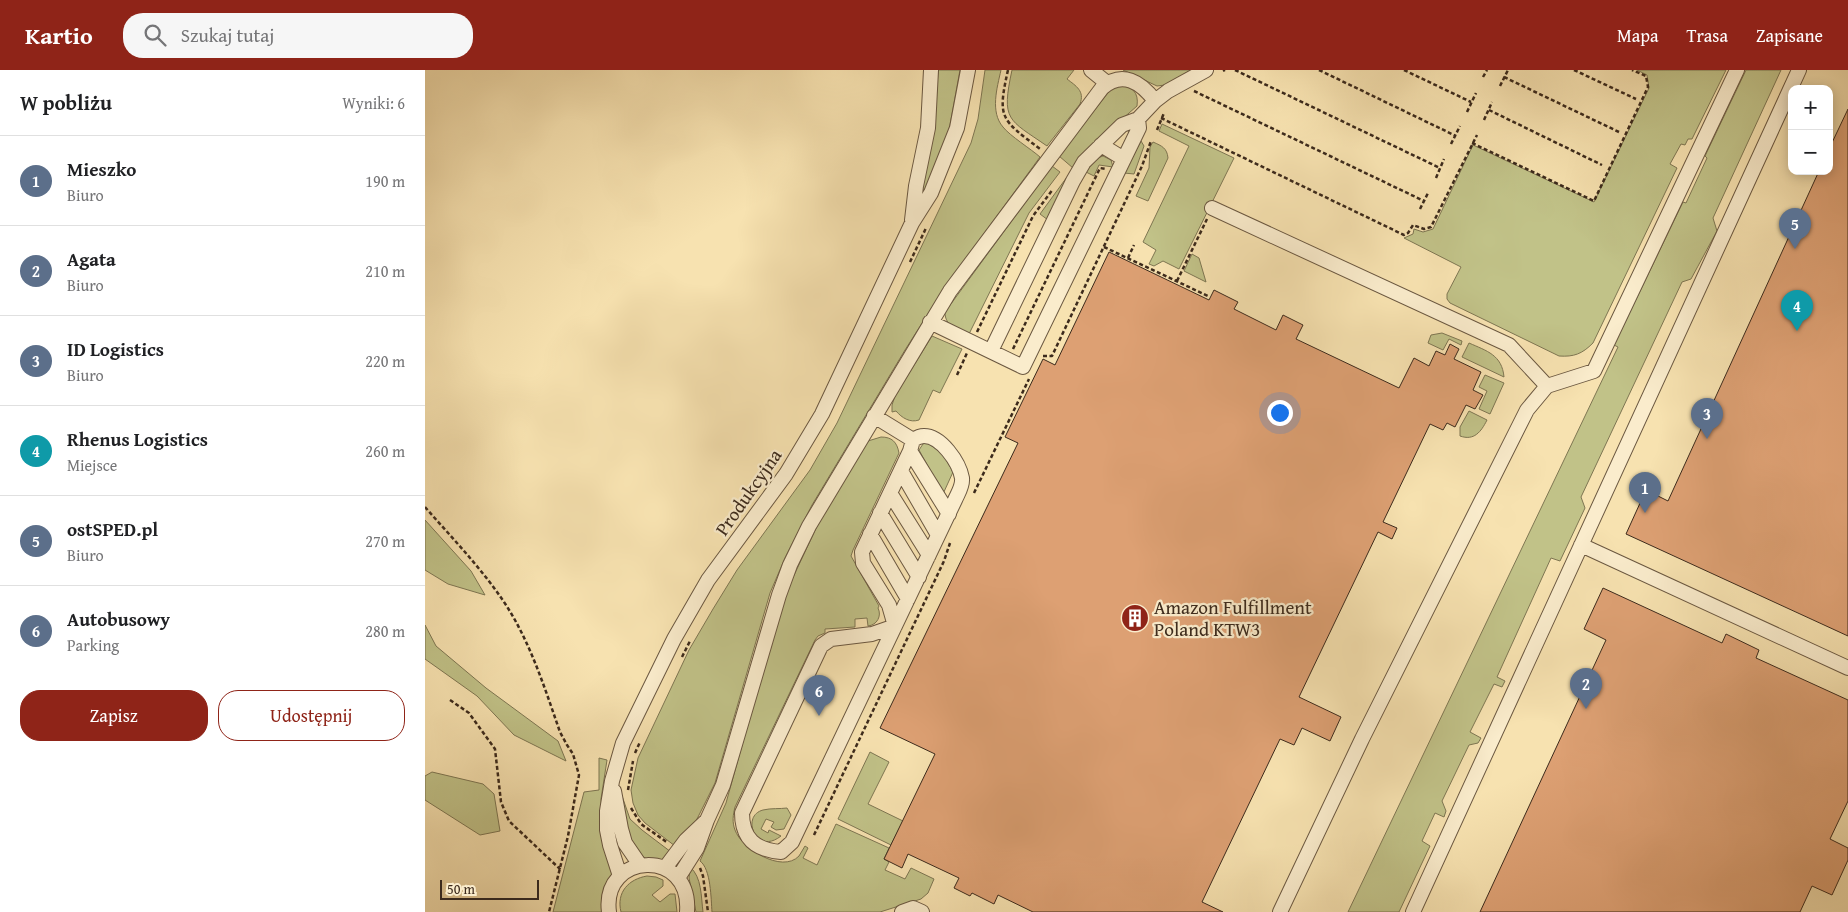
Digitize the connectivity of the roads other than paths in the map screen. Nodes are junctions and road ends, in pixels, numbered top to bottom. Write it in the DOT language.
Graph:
graph roads {
  1 [pos="931,70"];
  2 [pos="968,70"];
  3 [pos="1091,70"];
  4 [pos="1205,70"];
  5 [pos="1737,70"];
  6 [pos="1799,70"];
  7 [pos="1107,83"];
  8 [pos="1161,103"];
  9 [pos="1138,119"];
  10 [pos="1101,145"];
  11 [pos="1124,159"];
  12 [pos="1213,208"];
  13 [pos="912,223"];
  14 [pos="930,322"];
  15 [pos="991,351"];
  16 [pos="1547,386"];
  17 [pos="874,416"];
  18 [pos="911,446"];
  19 [pos="901,471"];
  20 [pos="890,493"];
  21 [pos="880,513"];
  22 [pos="949,514"];
  23 [pos="871,534"];
  24 [pos="945,537"];
  25 [pos="1581,545"];
  26 [pos="929,555"];
  27 [pos="919,577"];
  28 [pos="908,599"];
  29 [pos="895,626"];
  30 [pos="1848,668"];
  31 [pos="612,780"];
  32 [pos="707,820"];
  33 [pos="640,865"];
  34 [pos="665,868"];
  35 [pos="619,876"];
  36 [pos="678,878"];
  37 [pos="609,912"];
  38 [pos="687,912"];
  39 [pos="1279,912"];
  40 [pos="1413,912"];
  1 -- 13 [label="street, Produkcyjna"];
  2 -- 13 [label="street, Produkcyjna"];
  3 -- 7 [label="street"];
  4 -- 8 [label="street"];
  5 -- 16 [label="street"];
  6 -- 25 [label="street"];
  7 -- 8 [label="street"];
  7 -- 14 [label="street"];
  8 -- 9 [label="street"];
  9 -- 10 [label="street"];
  9 -- 11 [label="street"];
  10 -- 11 [label="street"];
  10 -- 15 [label="street"];
  11 -- 15 [label="street"];
  12 -- 16 [label="street"];
  13 -- 31 [label="street, Produkcyjna"];
  14 -- 15 [label="street"];
  14 -- 17 [label="street"];
  16 -- 39 [label="street"];
  17 -- 18 [label="street"];
  17 -- 32 [label="street"];
  18 -- 19 [label="street"];
  18 -- 22 [label="street"];
  18 -- 22 [label="street"];
  19 -- 20 [label="street"];
  19 -- 24 [label="street"];
  20 -- 21 [label="street"];
  20 -- 26 [label="street"];
  21 -- 23 [label="street"];
  21 -- 27 [label="street"];
  22 -- 24 [label="street"];
  23 -- 28 [label="street"];
  23 -- 29 [label="street"];
  24 -- 26 [label="street"];
  25 -- 30 [label="street"];
  25 -- 40 [label="street"];
  26 -- 27 [label="street"];
  27 -- 28 [label="street"];
  28 -- 29 [label="street"];
  29 -- 29 [label="street"];
  31 -- 33 [label="street, Produkcyjna"];
  31 -- 35 [label="street, Produkcyjna"];
  32 -- 34 [label="street"];
  32 -- 36 [label="street"];
  33 -- 34 [label="street"];
  33 -- 35 [label="street"];
  34 -- 36 [label="street"];
  35 -- 37 [label="street"];
  36 -- 38 [label="street"];
}
